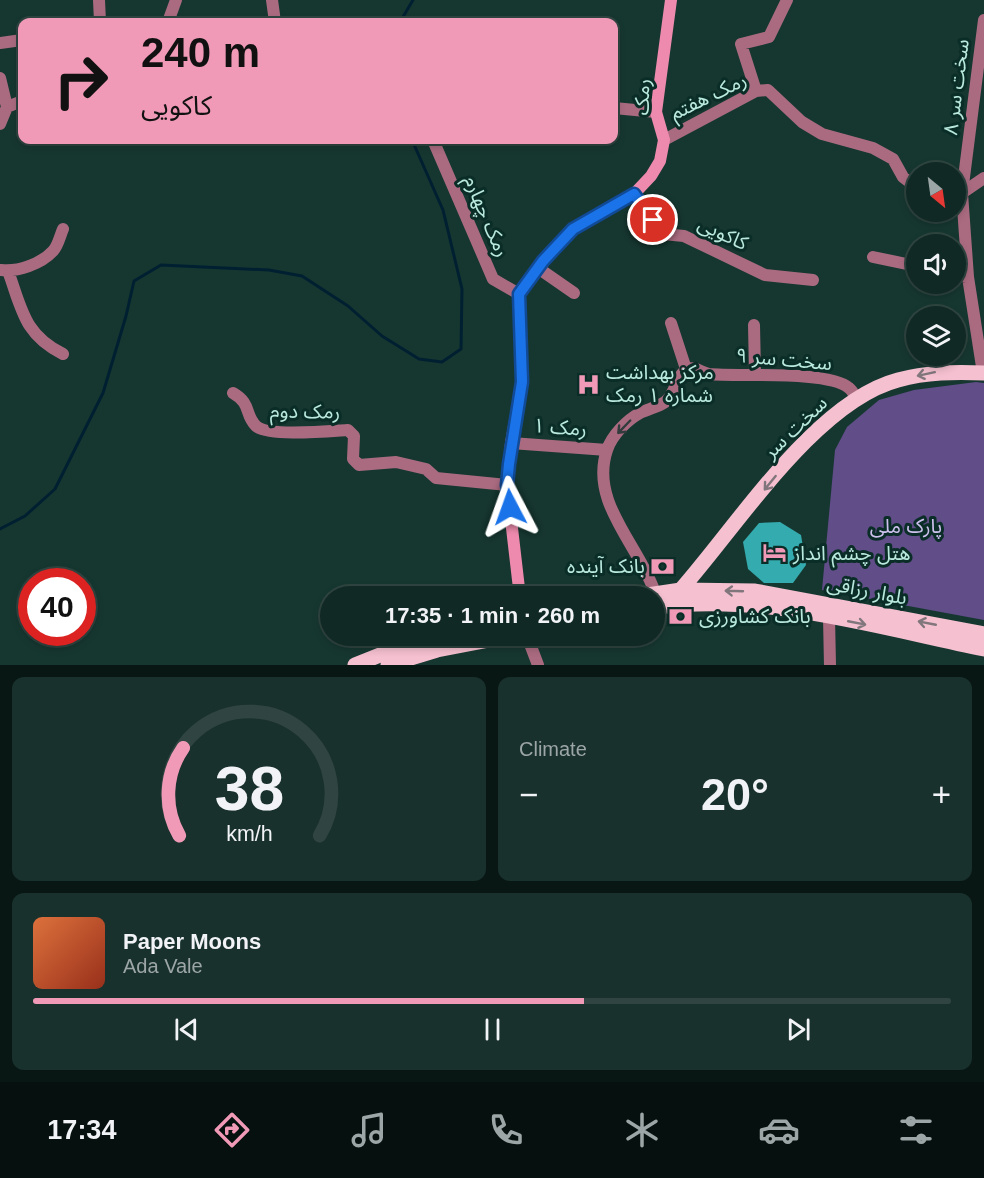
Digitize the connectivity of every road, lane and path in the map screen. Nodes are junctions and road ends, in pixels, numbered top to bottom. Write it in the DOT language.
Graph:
graph roads {
  1 [pos="99,0"];
  2 [pos="176,0"];
  3 [pos="273,0"];
  4 [pos="671,0"];
  5 [pos="787,0"];
  6 [pos="100,18"];
  7 [pos="169,18"];
  8 [pos="275,18"];
  9 [pos="984,20"];
  10 [pos="18,41"];
  11 [pos="0,43"];
  12 [pos="0,78"];
  13 [pos="756,91"];
  14 [pos="18,103"];
  15 [pos="7,107"];
  16 [pos="618,108"];
  17 [pos="656,112"];
  18 [pos="0,123"];
  19 [pos="664,140"];
  20 [pos="435,144"];
  21 [pos="963,162"];
  22 [pos="984,178"];
  23 [pos="906,179"];
  24 [pos="966,189"];
  25 [pos="634,194"];
  26 [pos="63,229"];
  27 [pos="873,257"];
  28 [pos="906,264"];
  29 [pos="538,268"];
  30 [pos="4,270"];
  31 [pos="813,280"];
  32 [pos="574,293"];
  33 [pos="519,294"];
  34 [pos="966,294"];
  35 [pos="671,322"];
  36 [pos="754,325"];
  37 [pos="63,354"];
  38 [pos="686,369"];
  39 [pos="755,373"];
  40 [pos="984,373"];
  41 [pos="233,393"];
  42 [pos="857,399"];
  43 [pos="511,443"];
  44 [pos="607,450"];
  45 [pos="507,485"];
  46 [pos="519,586"];
  47 [pos="652,586"];
  48 [pos="683,597"];
  49 [pos="665,601"];
  50 [pos="829,617"];
  51 [pos="984,634"];
  52 [pos="404,646"];
  53 [pos="458,646"];
  54 [pos="531,646"];
  55 [pos="984,649"];
  56 [pos="355,665"];
  57 [pos="388,665"];
  58 [pos="538,665"];
  59 [pos="830,665"];
  1 -- 6 [label="street"];
  2 -- 7 [label="street"];
  3 -- 8 [label="street"];
  4 -- 17 [label="street, رمک"];
  5 -- 13 [label="street"];
  9 -- 21 [label="street, سخت سر ۸"];
  10 -- 11 [label="street"];
  12 -- 15 [label="street"];
  13 -- 19 [label="street, رمک هفتم"];
  13 -- 23 [label="street, رمک هفتم"];
  14 -- 15 [label="street"];
  15 -- 18 [label="street"];
  16 -- 17 [label="street"];
  17 -- 19 [label="street, رمک"];
  19 -- 25 [label="street, رمک"];
  20 -- 33 [label="street, رمک چهارم"];
  22 -- 24 [label="street"];
  25 -- 29 [label="street, رمک"];
  25 -- 31 [label="street, کاکویی"];
  26 -- 30 [label="street"];
  27 -- 28 [label="street"];
  29 -- 32 [label="street"];
  29 -- 33 [label="street, رمک"];
  30 -- 37 [label="street"];
  33 -- 43 [label="street"];
  34 -- 40 [label="street, سخت سر ۸"];
  35 -- 38 [label="street"];
  36 -- 39 [label="street"];
  38 -- 39 [label="street, سخت سر ۹"];
  38 -- 44 [label="street, one-way"];
  39 -- 42 [label="street, سخت سر ۹"];
  40 -- 42 [label="main road, سخت سر, one-way"];
  41 -- 45 [label="street, رمک دوم"];
  42 -- 48 [label="main road, سخت سر, one-way"];
  43 -- 44 [label="street, رمک ۱"];
  43 -- 45 [label="street"];
  44 -- 47 [label="street"];
  45 -- 46 [label="street"];
  48 -- 49 [label="main road, بلوار رزاقی"];
  48 -- 50 [label="main road, بلوار رزاقی"];
  51 -- 48 [label="main road, بلوار رزاقی, one-way"];
  50 -- 55 [label="main road, بلوار رزاقی, one-way"];
  50 -- 59 [label="street"];
  52 -- 56 [label="main road"];
  53 -- 57 [label="main road"];
  54 -- 58 [label="street"];
}
